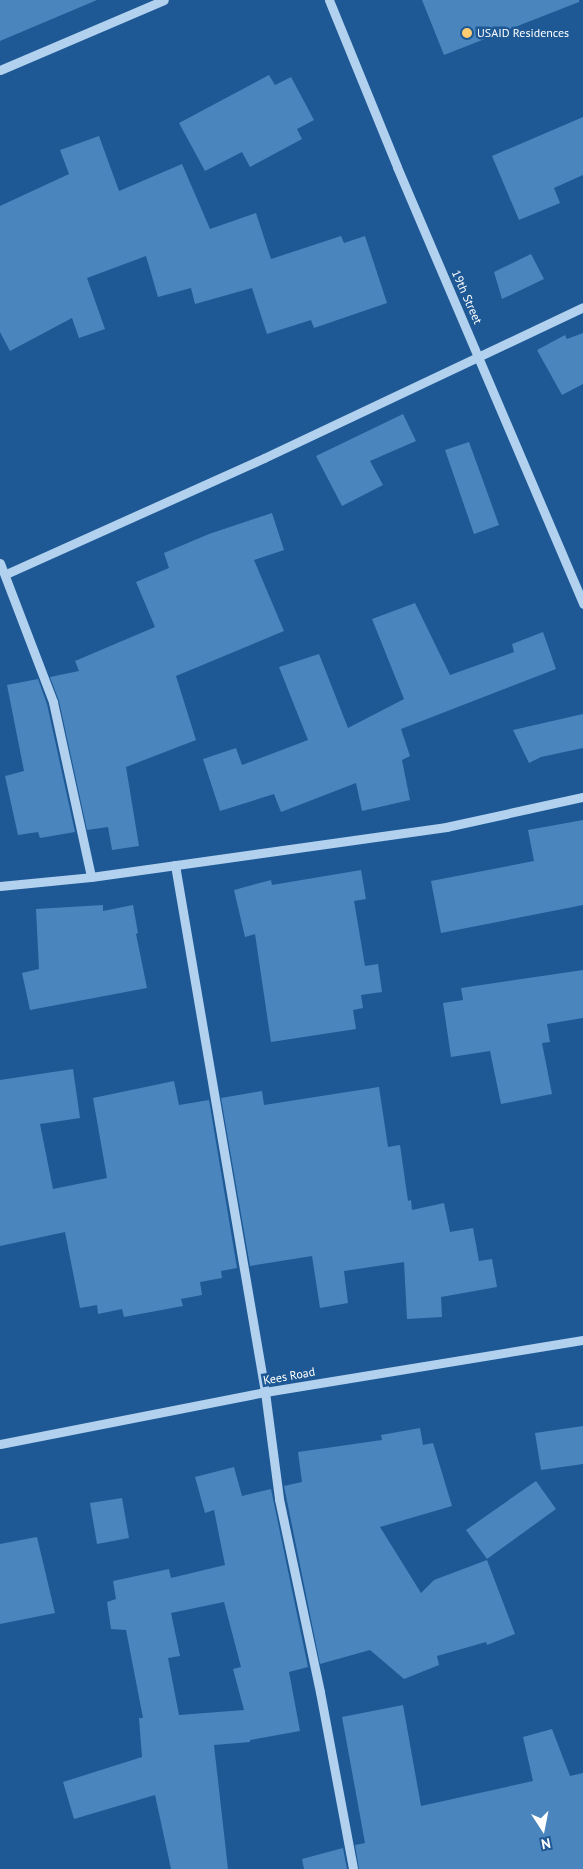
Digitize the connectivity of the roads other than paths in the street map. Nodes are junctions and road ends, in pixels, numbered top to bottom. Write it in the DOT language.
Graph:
graph roads {
  1 [pos="164,0"];
  2 [pos="329,0"];
  3 [pos="0,70"];
  4 [pos="583,307"];
  5 [pos="480,357"];
  6 [pos="0,563"];
  7 [pos="6,574"];
  8 [pos="583,604"];
  9 [pos="583,797"];
  10 [pos="175,865"];
  11 [pos="91,877"];
  12 [pos="0,886"];
  13 [pos="583,1340"];
  14 [pos="265,1392"];
  15 [pos="0,1444"];
  16 [pos="353,1869"];
  1 -- 3 [label="street"];
  2 -- 5 [label="street, 19th Street"];
  4 -- 5 [label="street"];
  5 -- 7 [label="street"];
  5 -- 8 [label="street, 19th Street"];
  6 -- 7 [label="street"];
  7 -- 11 [label="street"];
  9 -- 10 [label="street"];
  10 -- 11 [label="street"];
  10 -- 14 [label="street"];
  11 -- 12 [label="street"];
  13 -- 14 [label="street, Kees Road"];
  14 -- 15 [label="street, Kees Road"];
  14 -- 16 [label="street"];
}
